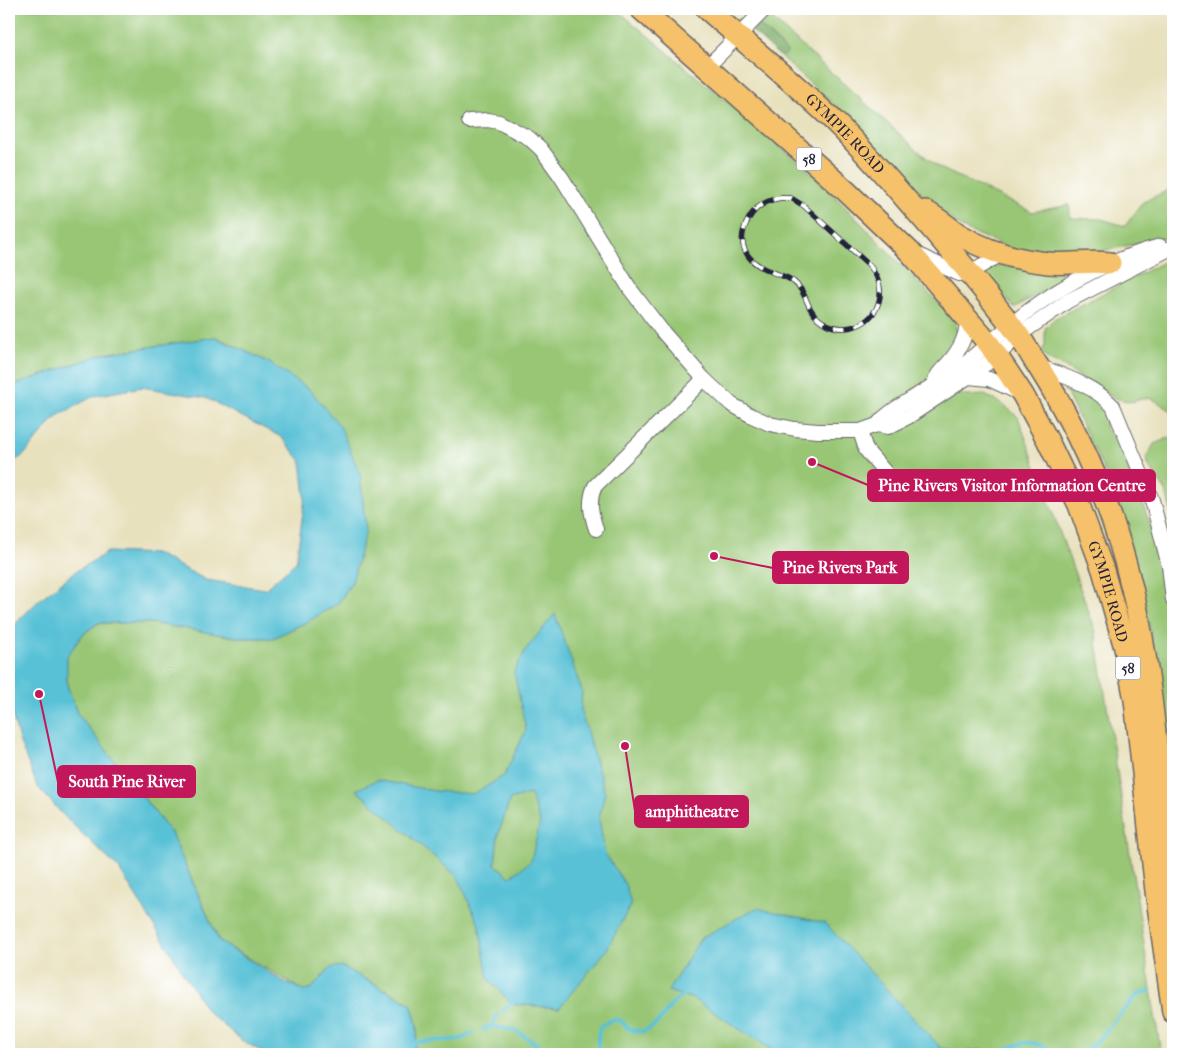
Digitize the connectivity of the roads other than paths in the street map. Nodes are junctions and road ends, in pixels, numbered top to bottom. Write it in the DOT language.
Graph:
graph roads {
  1 [pos="641,9"];
  2 [pos="707,9"];
  3 [pos="765,9"];
  4 [pos="737,35"];
  5 [pos="706,67"];
  6 [pos="469,121"];
  7 [pos="908,201"];
  8 [pos="1173,243"];
  9 [pos="1173,247"];
  10 [pos="910,252"];
  11 [pos="1003,253"];
  12 [pos="1110,262"];
  13 [pos="969,273"];
  14 [pos="968,318"];
  15 [pos="1015,330"];
  16 [pos="993,350"];
  17 [pos="1038,366"];
  18 [pos="968,377"];
  19 [pos="704,379"];
  20 [pos="931,387"];
  21 [pos="1023,395"];
  22 [pos="877,425"];
  23 [pos="860,431"];
  24 [pos="885,472"];
  25 [pos="596,529"];
  26 [pos="1173,600"];
  27 [pos="1173,900"];
  28 [pos="1173,1012"];
  1 -- 5 [label="highway, GYMPIE ROAD / 58"];
  2 -- 4 [label="highway, GYMPIE ROAD / 58"];
  3 -- 4 [label="street"];
  4 -- 5 [label="street"];
  4 -- 7 [label="highway, GYMPIE ROAD / 58"];
  5 -- 10 [label="highway, GYMPIE ROAD / 58"];
  6 -- 19 [label="street"];
  7 -- 11 [label="highway"];
  7 -- 13 [label="highway, GYMPIE ROAD / 58"];
  8 -- 12 [label="street"];
  9 -- 15 [label="street"];
  10 -- 13 [label="street, GYMPIE ROAD"];
  10 -- 14 [label="highway, GYMPIE ROAD / 58"];
  11 -- 12 [label="highway"];
  11 -- 13 [label="street"];
  12 -- 15 [label="street"];
  13 -- 15 [label="highway, GYMPIE ROAD / 58"];
  14 -- 16 [label="highway, GYMPIE ROAD / 58"];
  14 -- 20 [label="street"];
  15 -- 16 [label="street"];
  15 -- 17 [label="highway, GYMPIE ROAD / 58"];
  16 -- 18 [label="street"];
  16 -- 20 [label="street"];
  16 -- 21 [label="highway, GYMPIE ROAD / 58"];
  17 -- 26 [label="street"];
  17 -- 27 [label="highway, GYMPIE ROAD / 58"];
  18 -- 21 [label="street"];
  18 -- 22 [label="street"];
  19 -- 23 [label="street"];
  19 -- 25 [label="street"];
  20 -- 22 [label="street"];
  21 -- 28 [label="highway, GYMPIE ROAD / 58"];
  22 -- 23 [label="street"];
  23 -- 24 [label="street"];
}
